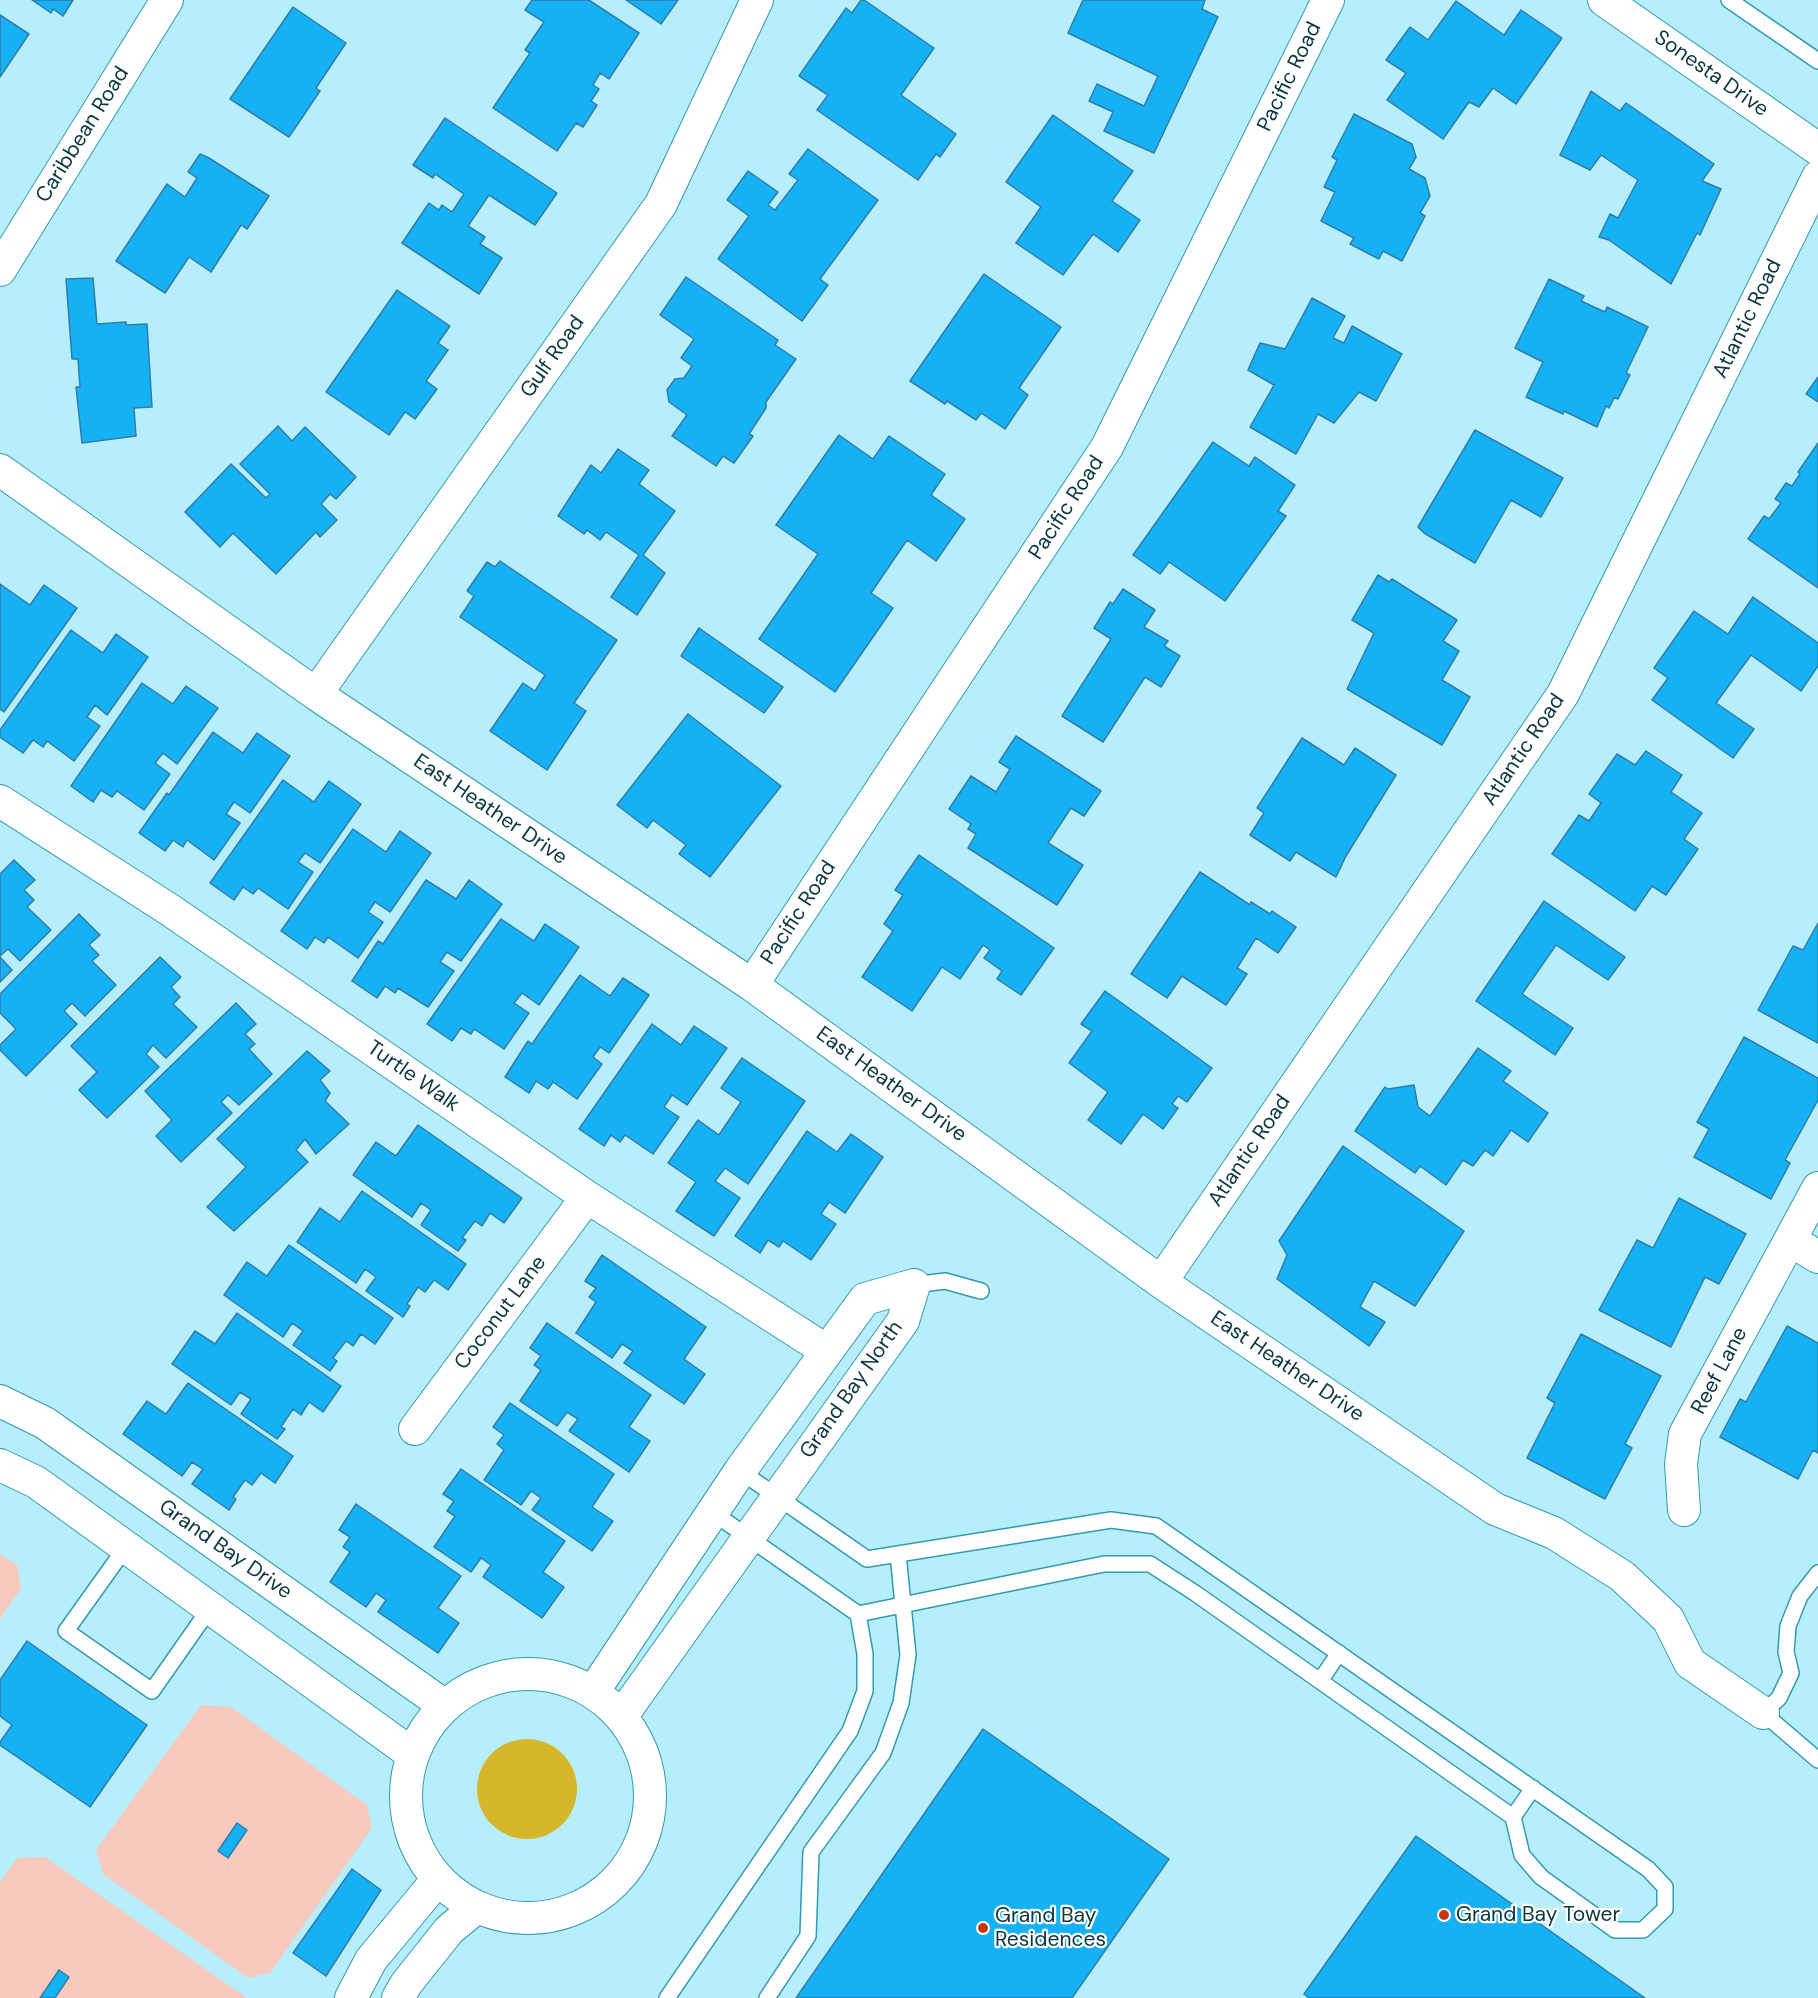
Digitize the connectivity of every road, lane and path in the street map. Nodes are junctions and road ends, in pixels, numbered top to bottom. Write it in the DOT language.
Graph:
graph roads {
  1 [pos="167,0"];
  2 [pos="758,0"];
  3 [pos="1328,0"];
  4 [pos="1604,0"];
  5 [pos="1729,0"];
  6 [pos="1818,61"];
  7 [pos="1818,149"];
  8 [pos="1818,177"];
  9 [pos="0,270"];
  10 [pos="0,470"];
  11 [pos="316,694"];
  12 [pos="0,801"];
  13 [pos="752,985"];
  14 [pos="1818,1188"];
  15 [pos="587,1197"];
  16 [pos="1790,1240"];
  17 [pos="1818,1257"];
  18 [pos="1161,1282"];
  19 [pos="914,1285"];
  20 [pos="981,1291"];
  21 [pos="827,1351"];
  22 [pos="0,1401"];
  23 [pos="415,1429"];
  24 [pos="0,1465"];
  25 [pos="740,1471"];
  26 [pos="777,1497"];
  27 [pos="1684,1510"];
  28 [pos="712,1512"];
  29 [pos="748,1537"];
  30 [pos="126,1547"];
  31 [pos="898,1554"];
  32 [pos="1818,1573"];
  33 [pos="903,1606"];
  34 [pos="210,1608"];
  35 [pos="858,1614"];
  36 [pos="1339,1653"];
  37 [pos="1320,1682"];
  38 [pos="593,1692"];
  39 [pos="445,1706"];
  40 [pos="1763,1713"];
  41 [pos="621,1717"];
  42 [pos="412,1754"];
  43 [pos="1818,1760"];
  44 [pos="1533,1788"];
  45 [pos="1513,1817"];
  46 [pos="438,1879"];
  47 [pos="477,1907"];
  48 [pos="351,1998"];
  49 [pos="398,1998"];
  50 [pos="667,1998"];
  51 [pos="767,1998"];
  1 -- 9 [label="street, Caribbean Road"];
  2 -- 11 [label="street, Gulf Road"];
  3 -- 13 [label="street, Pacific Road"];
  4 -- 7 [label="street, Sonesta Drive"];
  5 -- 6 [label="lane"];
  8 -- 18 [label="street, Atlantic Road"];
  10 -- 11 [label="street, East Heather Drive"];
  11 -- 13 [label="street, East Heather Drive"];
  12 -- 15 [label="street, Turtle Walk"];
  13 -- 18 [label="street, East Heather Drive"];
  14 -- 16 [label="street, Reef Lane"];
  15 -- 21 [label="street, Turtle Walk"];
  15 -- 23 [label="street, Coconut Lane"];
  16 -- 17 [label="street"];
  16 -- 27 [label="street, Reef Lane"];
  18 -- 40 [label="street, East Heather Drive"];
  19 -- 20 [label="lane"];
  19 -- 21 [label="street, Grand Bay North"];
  19 -- 26 [label="street, Grand Bay North"];
  21 -- 25 [label="street, Grand Bay North"];
  22 -- 39 [label="street, Grand Bay Drive"];
  24 -- 30 [label="street"];
  25 -- 26 [label="lane"];
  25 -- 28 [label="street, Grand Bay North"];
  26 -- 29 [label="street, Grand Bay North"];
  26 -- 31 [label="lane"];
  28 -- 29 [label="lane"];
  28 -- 38 [label="street, Grand Bay North"];
  29 -- 35 [label="lane"];
  29 -- 41 [label="street, Grand Bay North"];
  30 -- 34 [label="street"];
  30 -- 34 [label="lane"];
  31 -- 33 [label="lane"];
  31 -- 36 [label="lane"];
  32 -- 40 [label="lane"];
  33 -- 35 [label="lane"];
  33 -- 37 [label="lane"];
  33 -- 51 [label="lane"];
  34 -- 42 [label="street"];
  35 -- 50 [label="lane"];
  36 -- 37 [label="lane"];
  36 -- 44 [label="lane"];
  37 -- 45 [label="lane"];
  38 -- 39 [label="street"];
  38 -- 41 [label="street"];
  39 -- 42 [label="street"];
  40 -- 43 [label="lane"];
  41 -- 47 [label="street"];
  42 -- 46 [label="street"];
  44 -- 45 [label="lane"];
  44 -- 45 [label="lane"];
  46 -- 47 [label="street"];
  46 -- 48 [label="street"];
  47 -- 49 [label="street"];
}
